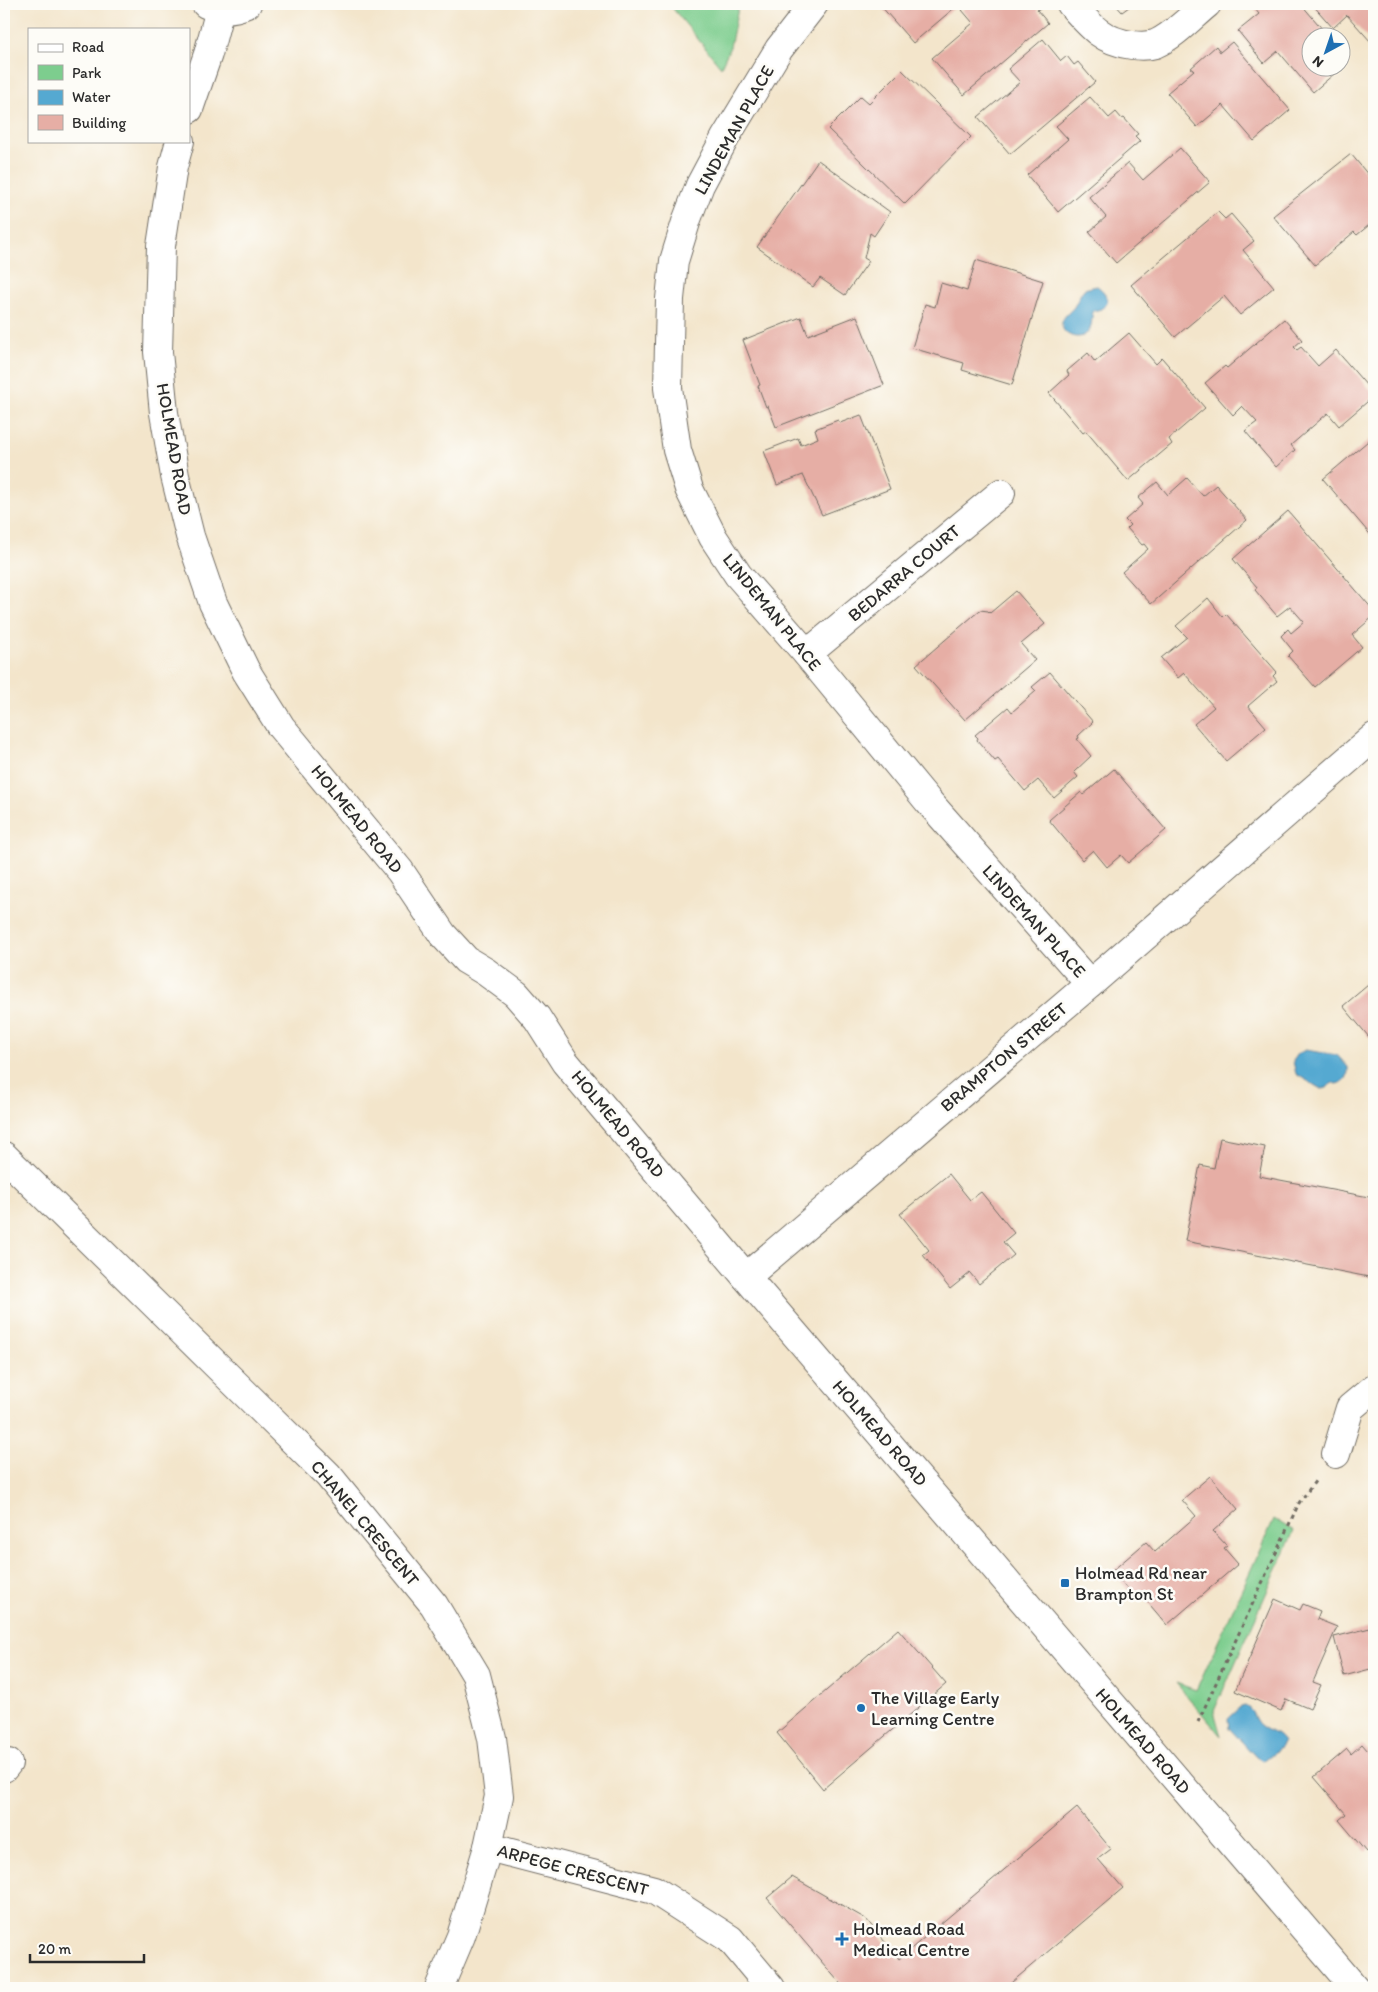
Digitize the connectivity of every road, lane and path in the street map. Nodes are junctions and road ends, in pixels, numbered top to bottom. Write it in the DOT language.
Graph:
graph roads {
  1 [pos="247,4"];
  2 [pos="1071,4"];
  3 [pos="1207,4"];
  4 [pos="213,6"];
  5 [pos="812,6"];
  6 [pos="190,106"];
  7 [pos="180,142"];
  8 [pos="1001,493"];
  9 [pos="807,654"];
  10 [pos="1374,736"];
  11 [pos="1090,984"];
  12 [pos="4,1156"];
  13 [pos="746,1277"];
  14 [pos="1374,1388"];
  15 [pos="1336,1454"];
  16 [pos="1198,1722"];
  17 [pos="488,1847"];
  18 [pos="438,1988"];
  19 [pos="771,1988"];
  20 [pos="1355,1988"];
  1 -- 4 [label="street"];
  2 -- 3 [label="street"];
  4 -- 6 [label="street"];
  5 -- 9 [label="street, LINDEMAN PLACE"];
  7 -- 13 [label="street, HOLMEAD ROAD"];
  8 -- 9 [label="street, BEDARRA COURT"];
  9 -- 11 [label="street, LINDEMAN PLACE"];
  10 -- 11 [label="street, BRAMPTON STREET"];
  11 -- 13 [label="street, BRAMPTON STREET"];
  12 -- 17 [label="street, CHANEL CRESCENT"];
  13 -- 20 [label="street, HOLMEAD ROAD"];
  14 -- 15 [label="street"];
  15 -- 16 [label="path"];
  17 -- 18 [label="street, CHANEL CRESCENT"];
  17 -- 19 [label="street, ARPEGE CRESCENT"];
}
